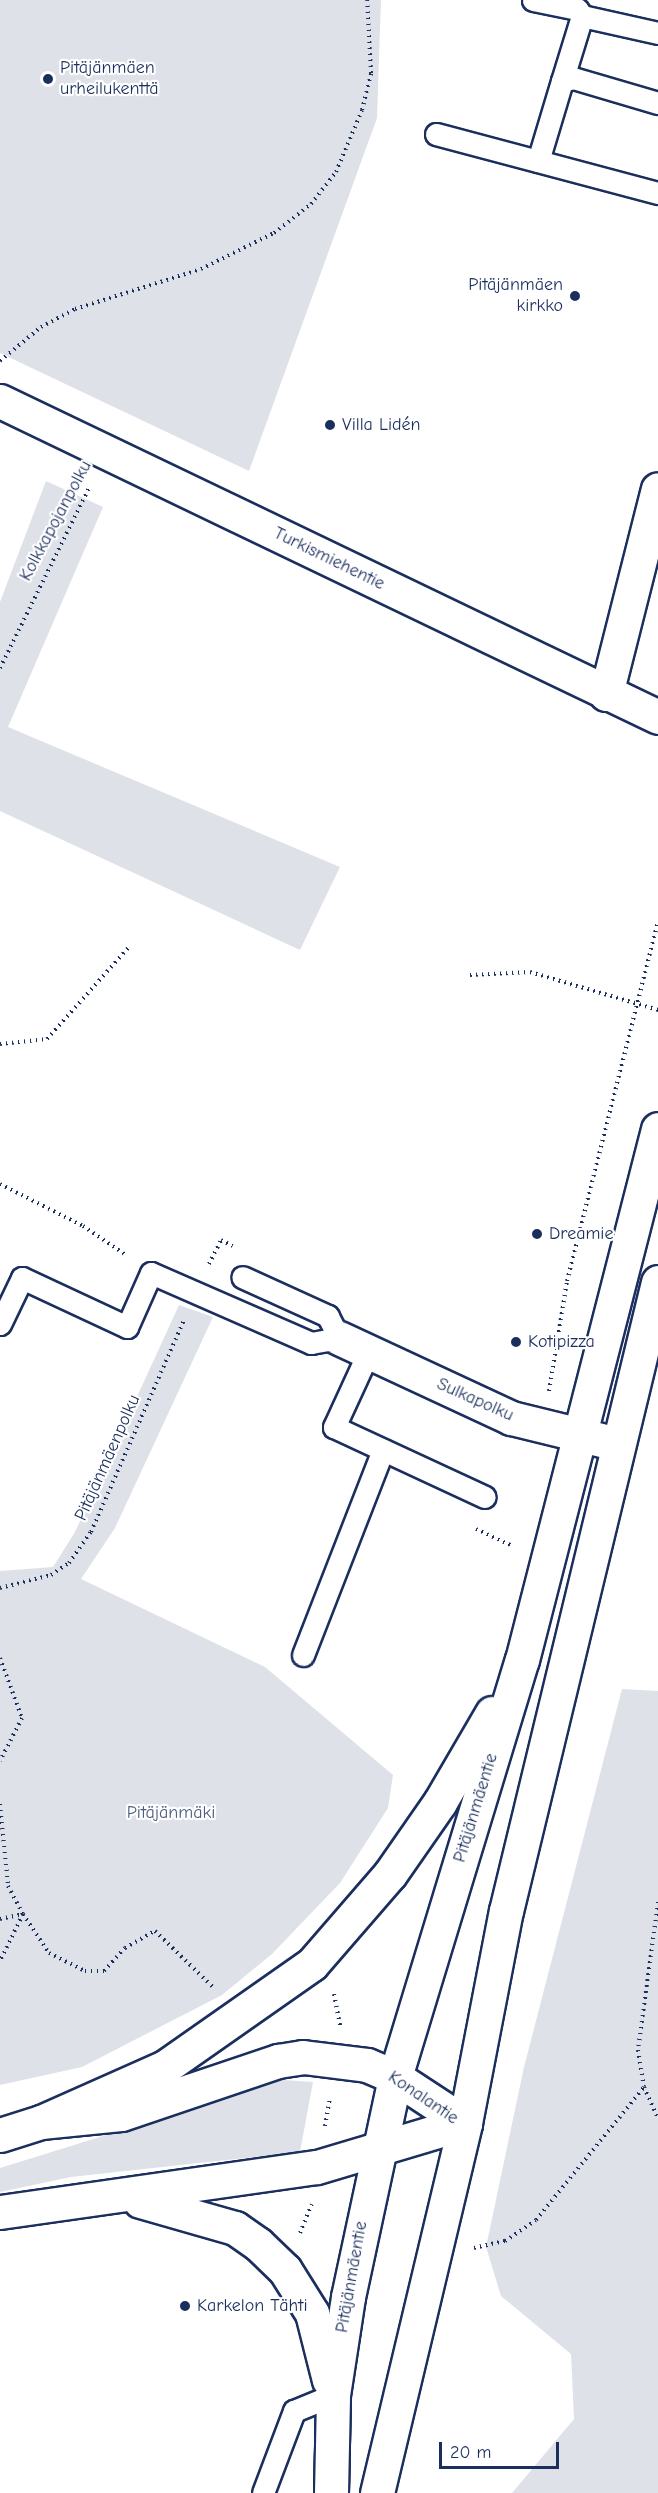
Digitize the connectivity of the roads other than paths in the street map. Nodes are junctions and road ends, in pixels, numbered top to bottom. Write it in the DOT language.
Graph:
graph roads {
  1 [pos="533,0"];
  2 [pos="582,16"];
  3 [pos="658,33"];
  4 [pos="562,81"];
  5 [pos="658,103"];
  6 [pos="436,134"];
  7 [pos="538,162"];
  8 [pos="658,193"];
  9 [pos="0,401"];
  10 [pos="658,489"];
  11 [pos="606,694"];
  12 [pos="658,717"];
  13 [pos="658,1129"];
  14 [pos="242,1277"];
  15 [pos="658,1282"];
  16 [pos="0,1324"];
  17 [pos="339,1338"];
  18 [pos="369,1351"];
  19 [pos="580,1436"];
  20 [pos="618,1444"];
  21 [pos="383,1450"];
  22 [pos="485,1497"];
  23 [pos="303,1655"];
  24 [pos="522,1660"];
  25 [pos="395,2077"];
  26 [pos="41,2122"];
  27 [pos="465,2123"];
  28 [pos="0,2135"];
  29 [pos="378,2153"];
  30 [pos="118,2196"];
  31 [pos="0,2212"];
  32 [pos="333,2395"];
  33 [pos="263,2493"];
  34 [pos="331,2493"];
  35 [pos="378,2493"];
  1 -- 2 [label="lane"];
  2 -- 3 [label="lane"];
  2 -- 4 [label="lane"];
  4 -- 5 [label="lane"];
  4 -- 7 [label="lane"];
  6 -- 7 [label="lane"];
  7 -- 8 [label="lane"];
  9 -- 11 [label="main road, Turkismiehentie"];
  10 -- 11 [label="main road"];
  11 -- 12 [label="main road, Turkismiehentie"];
  13 -- 19 [label="main road, Pitäjänmäentie"];
  14 -- 17 [label="lane"];
  15 -- 20 [label="main road"];
  16 -- 17 [label="lane"];
  17 -- 18 [label="main road, Sulkapolku"];
  18 -- 19 [label="main road, Sulkapolku"];
  18 -- 21 [label="lane"];
  19 -- 20 [label="main road, Sulkapolku"];
  19 -- 24 [label="main road, Pitäjänmäentie"];
  20 -- 27 [label="main road"];
  21 -- 22 [label="lane"];
  21 -- 23 [label="lane"];
  24 -- 25 [label="main road, Pitäjänmäentie"];
  24 -- 26 [label="main road"];
  25 -- 26 [label="main road, Konalantie"];
  25 -- 27 [label="main road, Konalantie"];
  25 -- 29 [label="main road, Pitäjänmäentie"];
  26 -- 28 [label="main road, Konalantie"];
  27 -- 29 [label="main road, Konalantie"];
  27 -- 35 [label="main road"];
  29 -- 30 [label="main road, Konalantie"];
  29 -- 32 [label="main road, Pitäjänmäentie"];
  30 -- 31 [label="main road, Konalantie"];
  30 -- 32 [label="main road"];
  32 -- 33 [label="lane"];
  32 -- 34 [label="main road, Pitäjänmäentie"];
}
